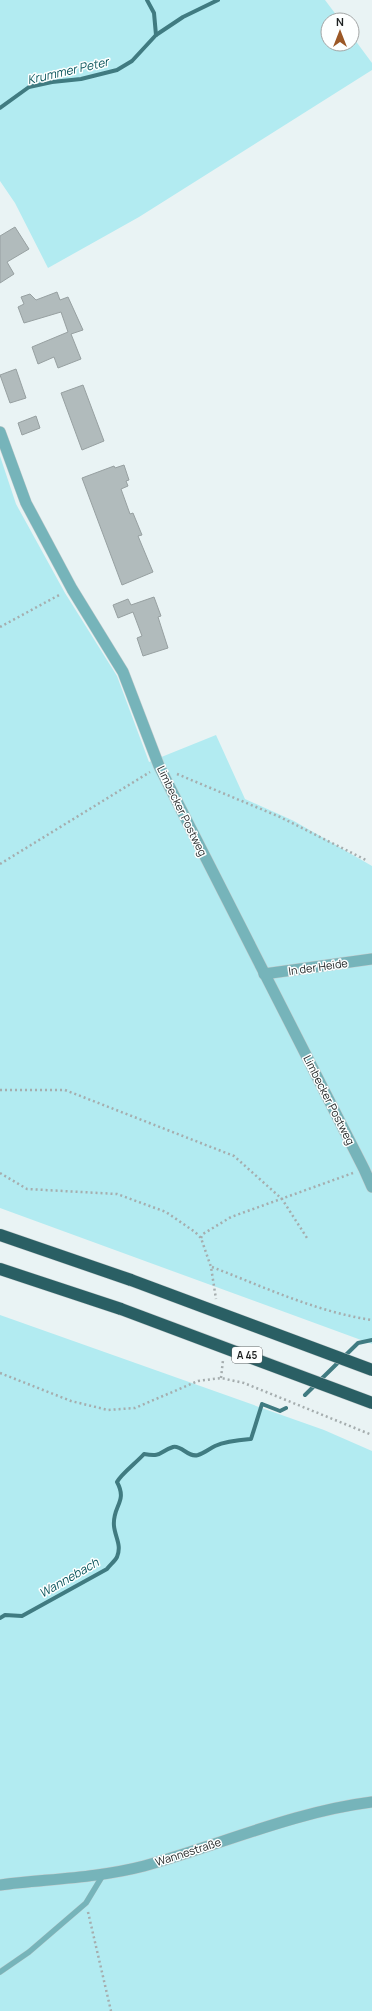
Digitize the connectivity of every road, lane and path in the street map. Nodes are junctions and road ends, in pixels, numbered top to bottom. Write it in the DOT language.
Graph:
graph roads {
  1 [pos="0,432"];
  2 [pos="72,589"];
  3 [pos="0,627"];
  4 [pos="160,766"];
  5 [pos="366,860"];
  6 [pos="0,864"];
  7 [pos="372,959"];
  8 [pos="264,974"];
  9 [pos="0,1090"];
  10 [pos="364,1169"];
  11 [pos="0,1173"];
  12 [pos="372,1188"];
  13 [pos="282,1199"];
  14 [pos="0,1235"];
  15 [pos="201,1238"];
  16 [pos="307,1238"];
  17 [pos="211,1267"];
  18 [pos="0,1269"];
  19 [pos="217,1303"];
  20 [pos="372,1320"];
  21 [pos="224,1354"];
  22 [pos="372,1370"];
  23 [pos="0,1373"];
  24 [pos="221,1378"];
  25 [pos="372,1403"];
  26 [pos="372,1435"];
  27 [pos="372,1802"];
  28 [pos="104,1874"];
  29 [pos="0,1885"];
  30 [pos="86,1903"];
  31 [pos="0,1972"];
  32 [pos="111,2011"];
  1 -- 2 [label="street, Limbecker Postweg"];
  2 -- 3 [label="path"];
  2 -- 4 [label="street, Limbecker Postweg"];
  4 -- 5 [label="path"];
  4 -- 6 [label="path"];
  4 -- 8 [label="street, Limbecker Postweg"];
  7 -- 8 [label="street, In der Heide"];
  8 -- 10 [label="street, Limbecker Postweg"];
  9 -- 13 [label="path"];
  10 -- 12 [label="street, Limbecker Postweg"];
  10 -- 13 [label="path"];
  11 -- 15 [label="path"];
  13 -- 15 [label="path"];
  13 -- 16 [label="path"];
  14 -- 22 [label="highway, bridge"];
  15 -- 17 [label="path"];
  17 -- 19 [label="path"];
  17 -- 20 [label="path"];
  18 -- 25 [label="highway, A 45, bridge"];
  21 -- 24 [label="path"];
  23 -- 24 [label="path"];
  24 -- 26 [label="path"];
  27 -- 28 [label="street, Wannestraße"];
  28 -- 29 [label="street, Wannestraße"];
  28 -- 30 [label="lane"];
  30 -- 31 [label="lane"];
  30 -- 32 [label="path"];
}
